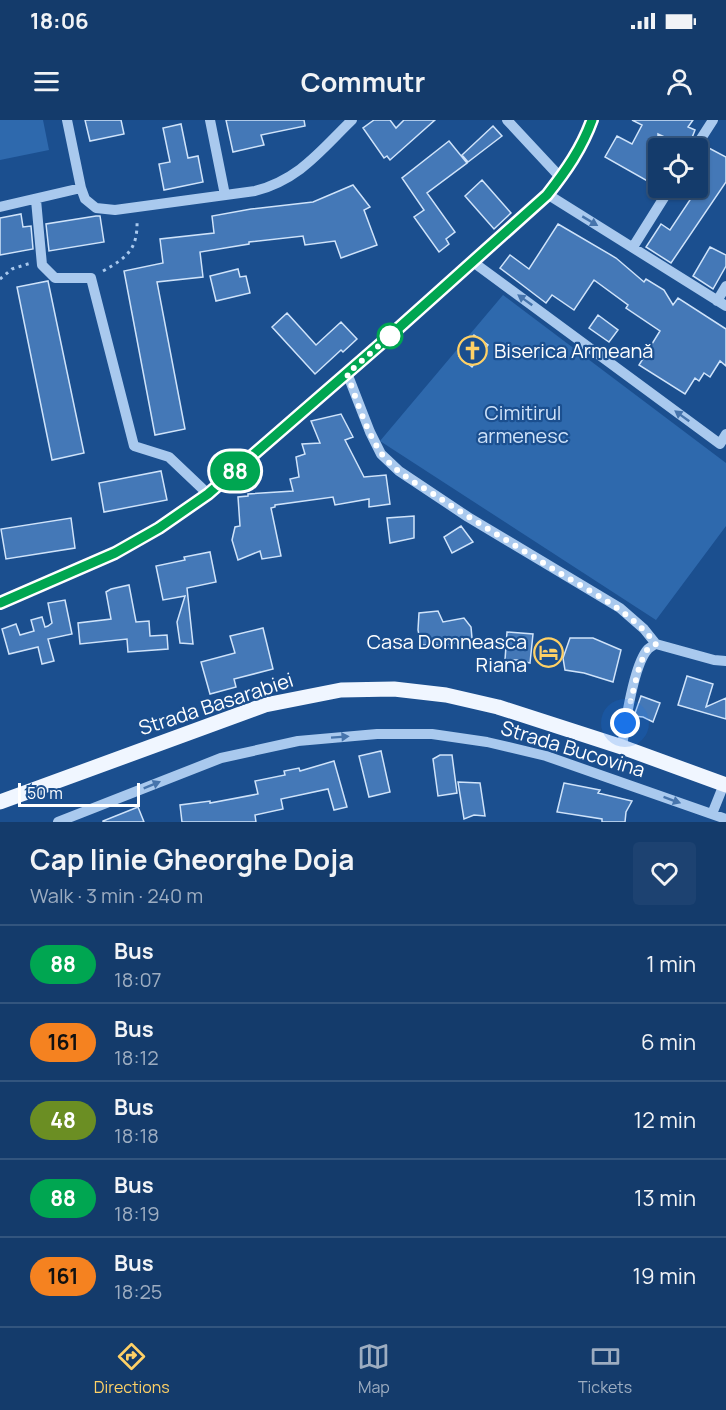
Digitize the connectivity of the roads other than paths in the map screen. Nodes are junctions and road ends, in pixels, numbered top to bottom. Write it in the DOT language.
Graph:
graph roads {
  1 [pos="67,120"];
  2 [pos="210,120"];
  3 [pos="352,120"];
  4 [pos="507,120"];
  5 [pos="592,120"];
  6 [pos="713,120"];
  7 [pos="701,138"];
  8 [pos="561,178"];
  9 [pos="81,188"];
  10 [pos="225,195"];
  11 [pos="547,195"];
  12 [pos="664,198"];
  13 [pos="36,200"];
  14 [pos="0,207"];
  15 [pos="633,247"];
  16 [pos="473,262"];
  17 [pos="726,286"];
  18 [pos="722,303"];
  19 [pos="347,374"];
  20 [pos="726,434"];
  21 [pos="208,494"];
  22 [pos="0,603"];
  23 [pos="656,644"];
  24 [pos="726,662"];
  25 [pos="622,747"];
  26 [pos="725,785"];
  27 [pos="0,802"];
  28 [pos="712,814"];
  29 [pos="726,819"];
  30 [pos="58,822"];
  1 -- 9 [label="street"];
  2 -- 10 [label="street"];
  3 -- 10 [label="street"];
  4 -- 8 [label="street"];
  5 -- 8 [label="street"];
  6 -- 7 [label="street"];
  8 -- 11 [label="street"];
  9 -- 10 [label="street"];
  9 -- 13 [label="street"];
  11 -- 15 [label="street, one-way"];
  11 -- 16 [label="street"];
  12 -- 15 [label="street"];
  13 -- 14 [label="street"];
  13 -- 21 [label="street"];
  15 -- 18 [label="street"];
  16 -- 19 [label="street"];
  20 -- 16 [label="street, one-way"];
  17 -- 18 [label="street"];
  19 -- 21 [label="street"];
  19 -- 23 [label="street"];
  21 -- 22 [label="street"];
  23 -- 24 [label="street"];
  23 -- 25 [label="street"];
  25 -- 26 [label="main road, Strada Basarabiei"];
  25 -- 27 [label="main road, Strada Basarabiei"];
  26 -- 28 [label="street"];
  28 -- 29 [label="street, Strada Bucovina"];
  30 -- 28 [label="street, Strada Bucovina, one-way"];
}
